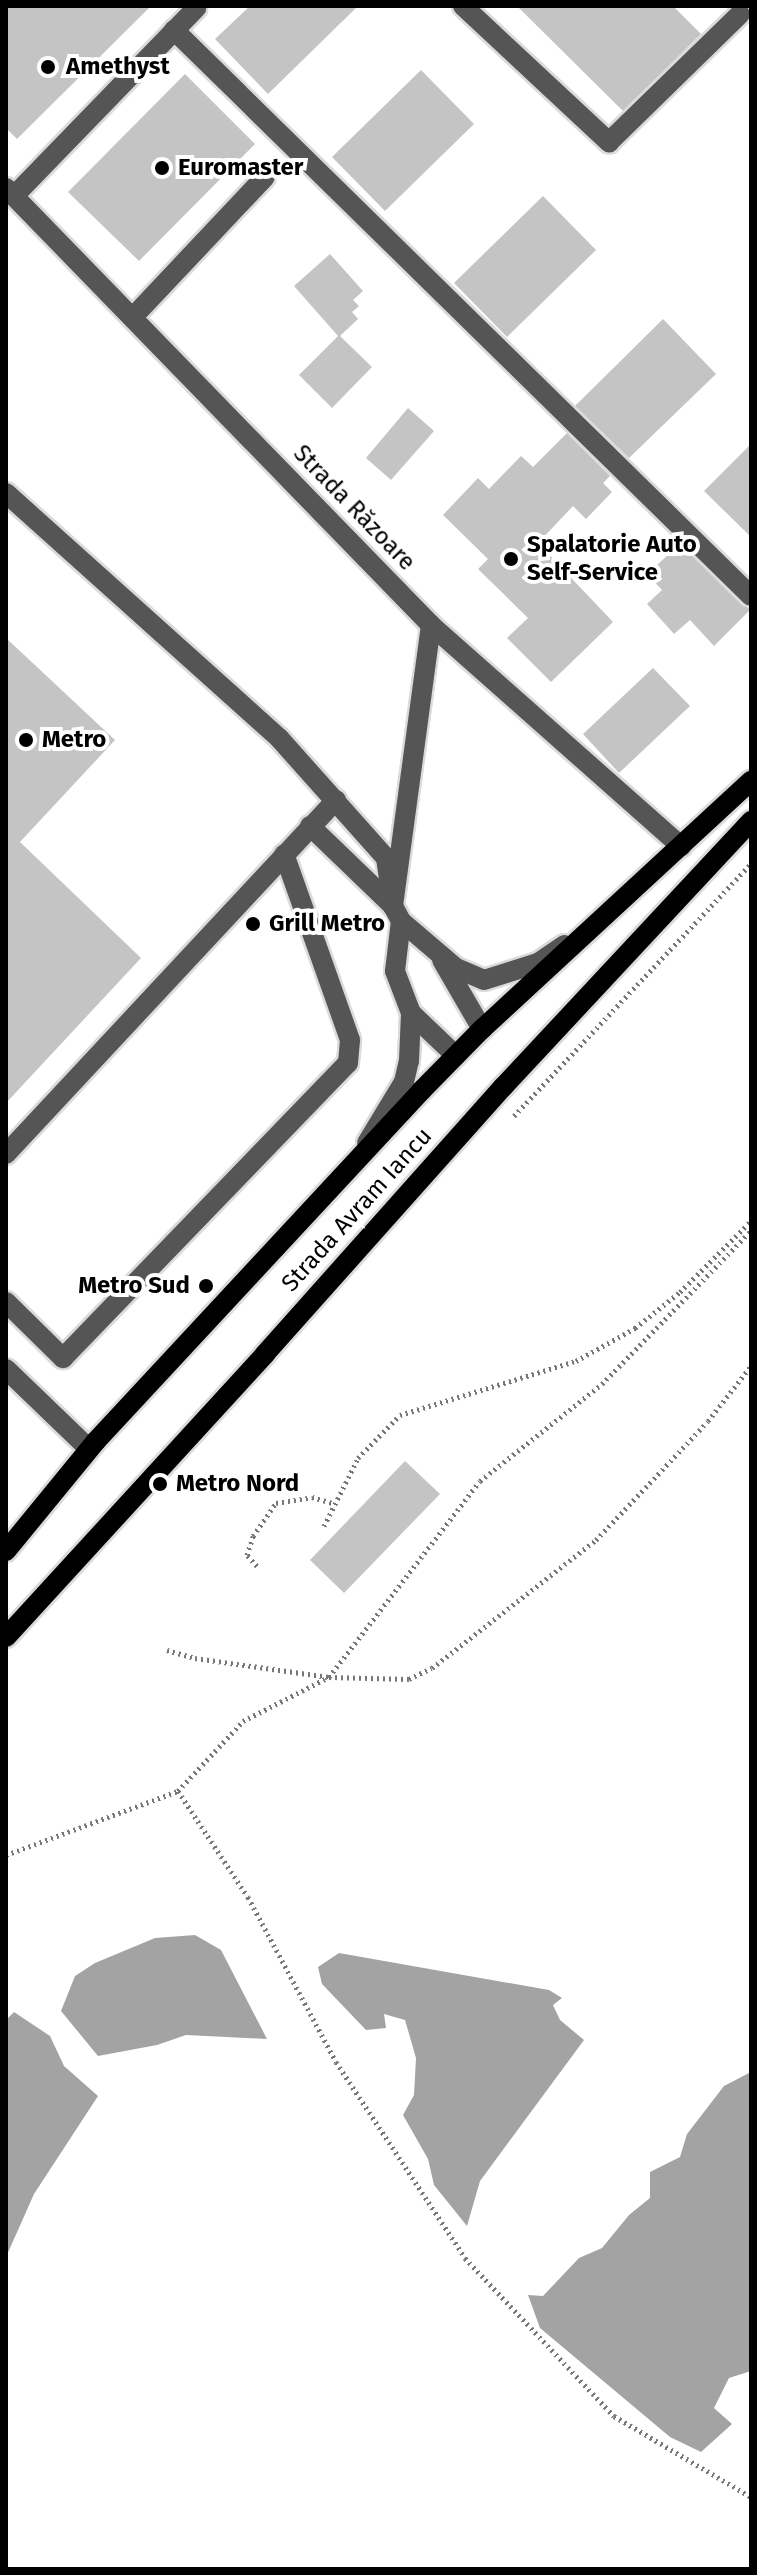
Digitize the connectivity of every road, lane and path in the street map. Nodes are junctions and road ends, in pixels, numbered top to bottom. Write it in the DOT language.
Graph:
graph roads {
  1 [pos="463,6"];
  2 [pos="196,8"];
  3 [pos="741,15"];
  4 [pos="174,30"];
  5 [pos="265,177"];
  6 [pos="10,192"];
  7 [pos="133,317"];
  8 [pos="6,493"];
  9 [pos="751,596"];
  10 [pos="431,625"];
  11 [pos="751,781"];
  12 [pos="336,800"];
  13 [pos="751,821"];
  14 [pos="310,826"];
  15 [pos="681,846"];
  16 [pos="284,854"];
  17 [pos="397,914"];
  18 [pos="595,926"];
  19 [pos="435,948"];
  20 [pos="411,1013"];
  21 [pos="482,1029"];
  22 [pos="456,1056"];
  23 [pos="6,1154"];
  24 [pos="359,1158"];
  25 [pos="751,1221"];
  26 [pos="751,1231"];
  27 [pos="6,1302"];
  28 [pos="751,1366"];
  29 [pos="6,1369"];
  30 [pos="89,1449"];
  31 [pos="333,1503"];
  32 [pos="324,1526"];
  33 [pos="6,1551"];
  34 [pos="257,1566"];
  35 [pos="6,1637"];
  36 [pos="167,1650"];
  37 [pos="329,1677"];
  38 [pos="178,1791"];
  39 [pos="6,1855"];
  40 [pos="751,2497"];
  1 -- 3 [label="street"];
  2 -- 4 [label="street"];
  4 -- 6 [label="street"];
  4 -- 9 [label="street"];
  5 -- 7 [label="street"];
  6 -- 7 [label="street, Strada Răzoare"];
  7 -- 10 [label="street, Strada Răzoare"];
  8 -- 12 [label="street"];
  10 -- 15 [label="street, Strada Răzoare"];
  10 -- 17 [label="street"];
  11 -- 15 [label="main road, Strada Avram Iancu"];
  12 -- 14 [label="street"];
  12 -- 17 [label="street"];
  13 -- 35 [label="main road, Strada Avram Iancu"];
  14 -- 16 [label="street"];
  14 -- 17 [label="street"];
  15 -- 18 [label="main road, Strada Avram Iancu"];
  16 -- 23 [label="street"];
  16 -- 27 [label="street"];
  17 -- 19 [label="street"];
  17 -- 20 [label="street"];
  18 -- 19 [label="street"];
  18 -- 21 [label="main road, Strada Avram Iancu"];
  19 -- 21 [label="street"];
  20 -- 22 [label="street"];
  20 -- 24 [label="street"];
  21 -- 22 [label="main road, Strada Avram Iancu"];
  22 -- 24 [label="main road, Strada Avram Iancu"];
  24 -- 30 [label="main road, Strada Avram Iancu"];
  25 -- 31 [label="path"];
  26 -- 37 [label="path"];
  28 -- 37 [label="path"];
  29 -- 30 [label="street"];
  30 -- 33 [label="main road, Strada Avram Iancu"];
  31 -- 32 [label="path"];
  31 -- 34 [label="path"];
  36 -- 37 [label="path"];
  37 -- 38 [label="path"];
  38 -- 39 [label="path"];
  38 -- 40 [label="path"];
}
